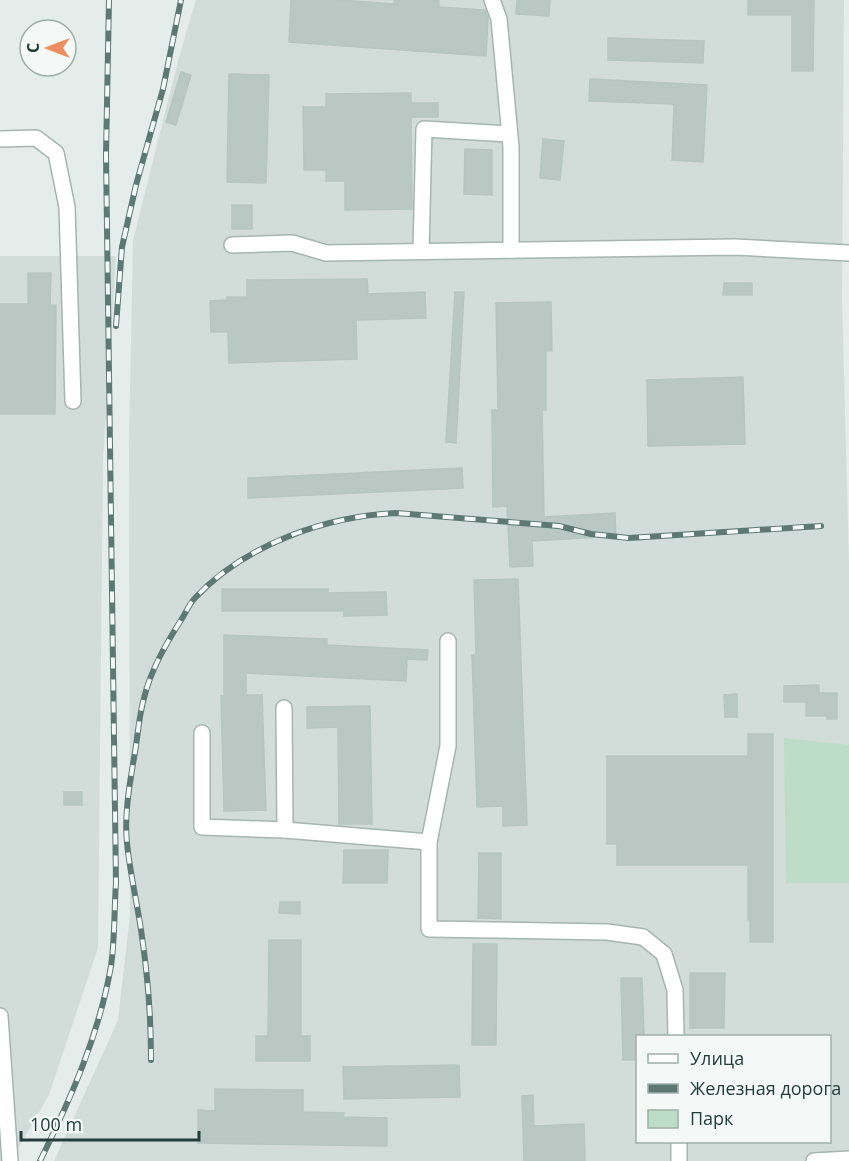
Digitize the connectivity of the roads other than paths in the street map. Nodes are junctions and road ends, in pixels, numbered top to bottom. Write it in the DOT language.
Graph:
graph roads {
  1 [pos="492,0"];
  2 [pos="509,134"];
  3 [pos="0,139"];
  4 [pos="232,245"];
  5 [pos="511,250"];
  6 [pos="421,251"];
  7 [pos="849,253"];
  8 [pos="73,401"];
  9 [pos="448,641"];
  10 [pos="284,708"];
  11 [pos="202,734"];
  12 [pos="285,830"];
  13 [pos="429,842"];
  14 [pos="0,1016"];
  15 [pos="676,1035"];
  16 [pos="679,1143"];
  17 [pos="849,1159"];
  18 [pos="10,1161"];
  19 [pos="679,1161"];
  20 [pos="814,1161"];
  1 -- 2 [label="street"];
  2 -- 5 [label="street"];
  2 -- 6 [label="street"];
  3 -- 8 [label="street"];
  4 -- 6 [label="street"];
  5 -- 6 [label="street"];
  5 -- 7 [label="street"];
  9 -- 13 [label="street"];
  10 -- 12 [label="street"];
  11 -- 12 [label="street"];
  12 -- 13 [label="street"];
  13 -- 15 [label="street"];
  14 -- 18 [label="street"];
  16 -- 19 [label="street"];
  17 -- 20 [label="street"];
}
